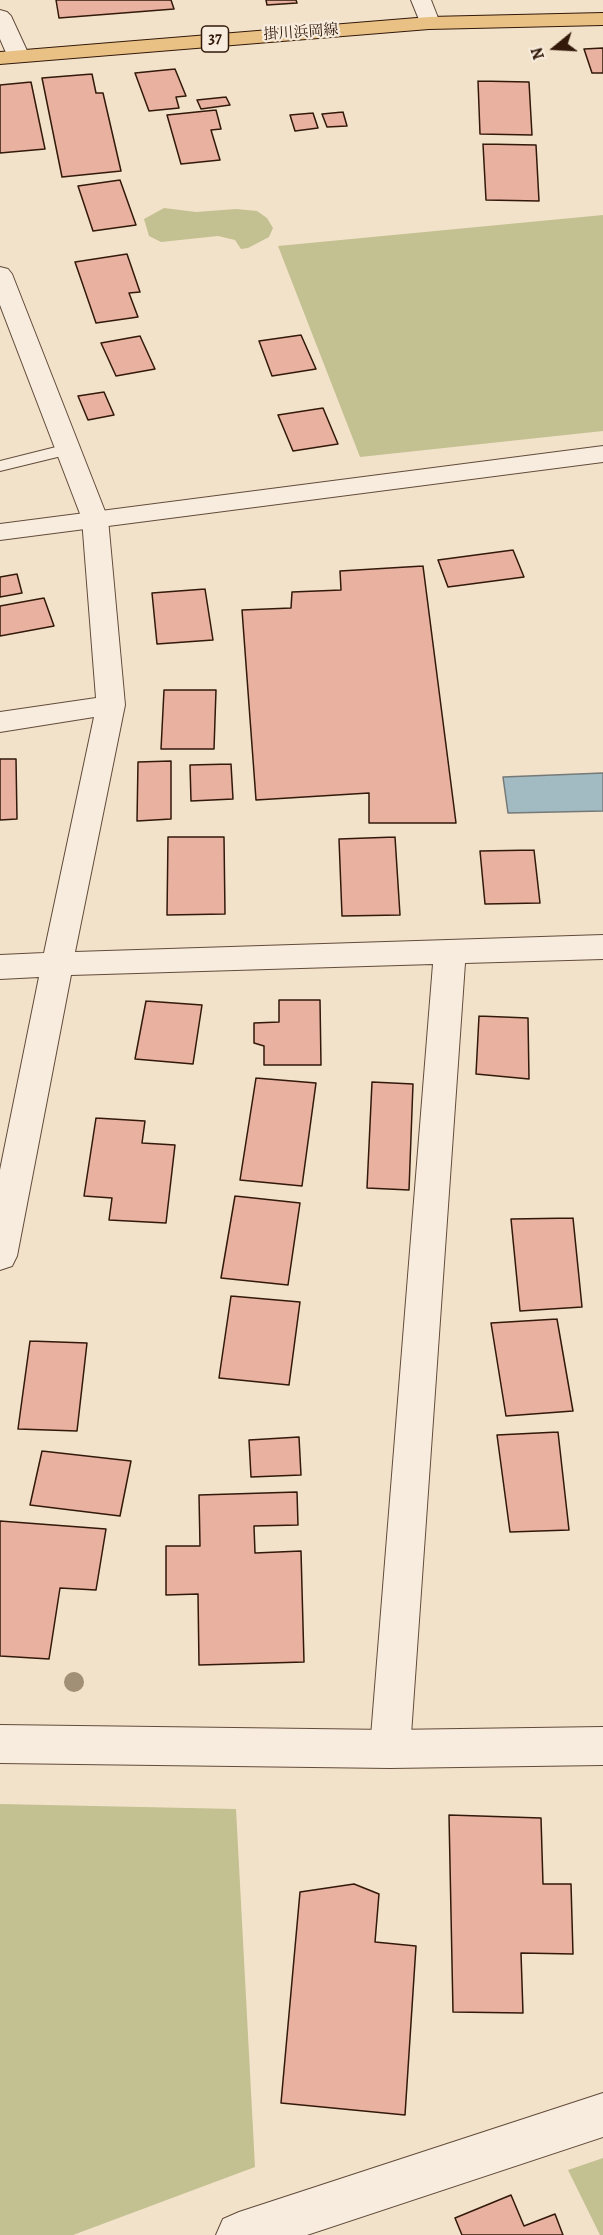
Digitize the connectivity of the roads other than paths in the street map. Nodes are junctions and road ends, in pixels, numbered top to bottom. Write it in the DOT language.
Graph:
graph roads {
  1 [pos="421,0"];
  2 [pos="0,16"];
  3 [pos="603,19"];
  4 [pos="429,23"];
  5 [pos="9,57"];
  6 [pos="0,274"];
  7 [pos="68,449"];
  8 [pos="603,454"];
  9 [pos="0,466"];
  10 [pos="95,519"];
  11 [pos="0,532"];
  12 [pos="111,705"];
  13 [pos="0,722"];
  14 [pos="603,947"];
  15 [pos="450,952"];
  16 [pos="57,964"];
  17 [pos="0,967"];
  18 [pos="0,1256"];
  19 [pos="0,1744"];
  20 [pos="603,1746"];
  21 [pos="390,1749"];
  22 [pos="603,2115"];
  23 [pos="239,2235"];
  1 -- 4 [label="street"];
  2 -- 5 [label="street"];
  3 -- 4 [label="main road, 掛川浜岡線 / 37"];
  4 -- 5 [label="main road, 掛川浜岡線 / 37"];
  6 -- 7 [label="street"];
  7 -- 9 [label="lane"];
  7 -- 10 [label="street"];
  8 -- 10 [label="street"];
  10 -- 11 [label="street"];
  10 -- 12 [label="street"];
  12 -- 13 [label="street"];
  12 -- 16 [label="street"];
  14 -- 15 [label="street"];
  15 -- 16 [label="street"];
  15 -- 21 [label="street"];
  16 -- 17 [label="street"];
  16 -- 18 [label="street"];
  19 -- 21 [label="street"];
  20 -- 21 [label="street"];
  22 -- 23 [label="street"];
}
